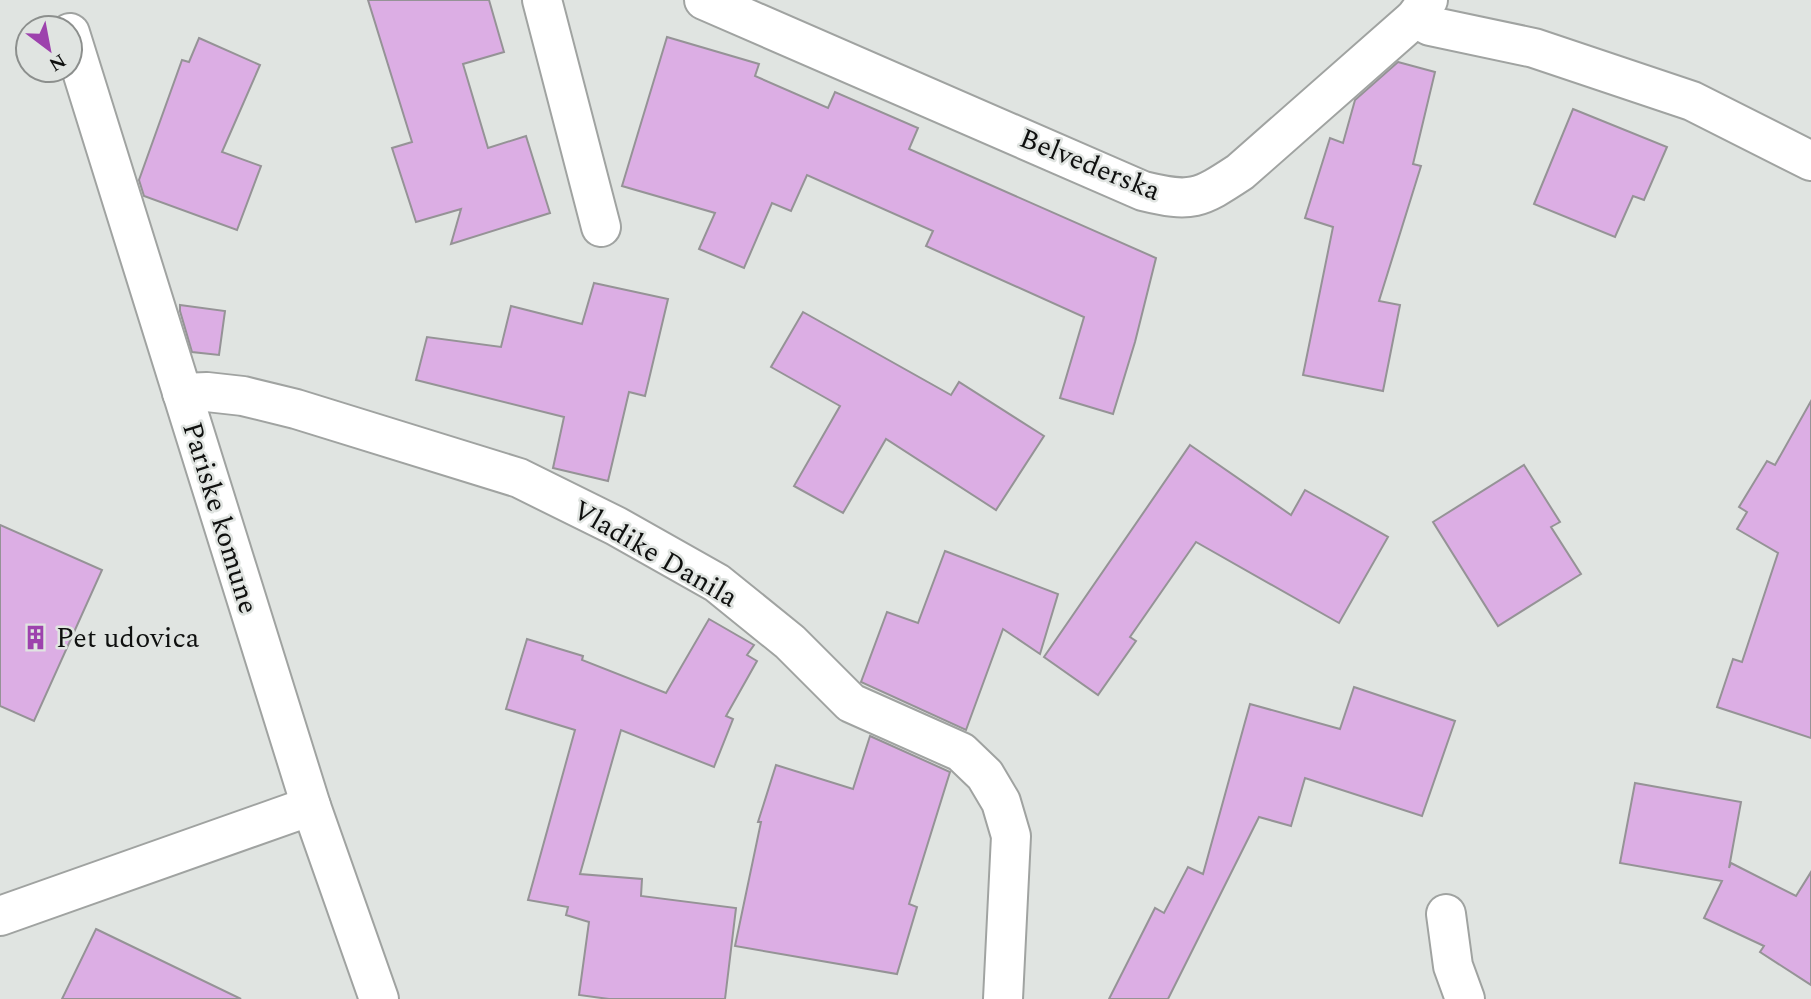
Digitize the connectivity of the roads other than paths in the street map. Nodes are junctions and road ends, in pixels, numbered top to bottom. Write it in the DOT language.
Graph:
graph roads {
  1 [pos="542,0"];
  2 [pos="704,0"];
  3 [pos="1422,9"];
  4 [pos="84,78"];
  5 [pos="1811,161"];
  6 [pos="600,227"];
  7 [pos="182,393"];
  8 [pos="311,806"];
  9 [pos="1446,914"];
  10 [pos="0,916"];
  11 [pos="379,999"];
  12 [pos="1003,999"];
  13 [pos="1465,999"];
  1 -- 6 [label="street"];
  2 -- 3 [label="street, Belvederska"];
  3 -- 5 [label="street"];
  4 -- 7 [label="street, Pariske komune"];
  7 -- 8 [label="street, Pariske komune"];
  7 -- 12 [label="street, Vladike Danila"];
  8 -- 10 [label="street"];
  8 -- 11 [label="street, Pariske komune"];
  9 -- 13 [label="street"];
}
